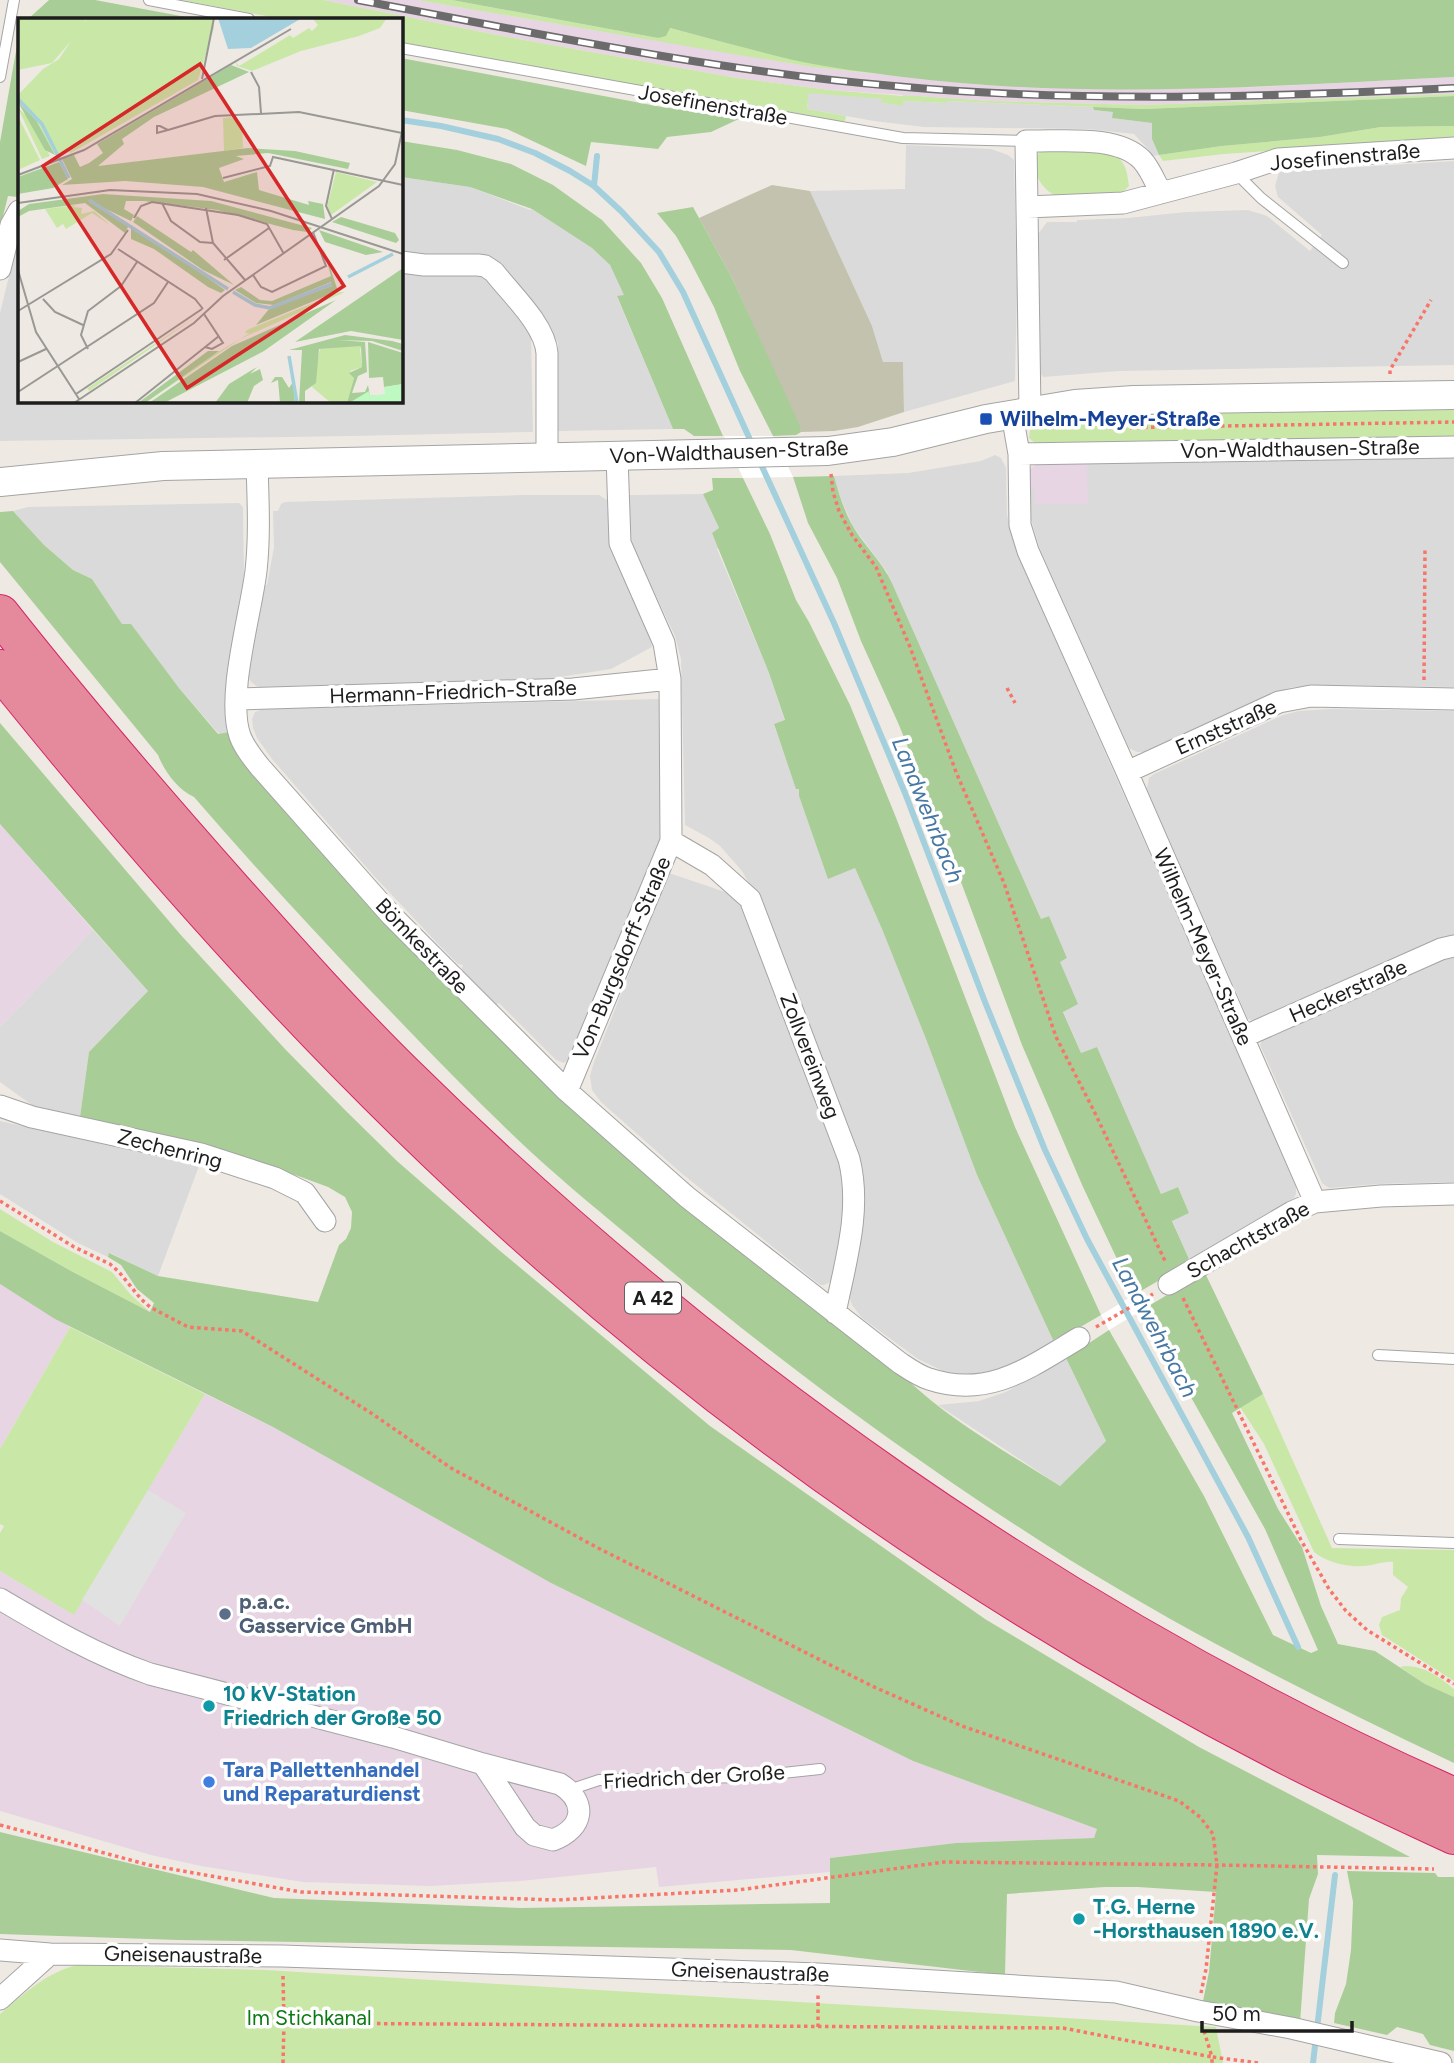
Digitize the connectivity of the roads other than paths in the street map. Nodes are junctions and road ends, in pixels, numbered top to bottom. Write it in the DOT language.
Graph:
graph roads {
  1 [pos="15,0"];
  2 [pos="149,0"];
  3 [pos="244,18"];
  4 [pos="402,48"];
  5 [pos="0,77"];
  6 [pos="1026,141"];
  7 [pos="1454,148"];
  8 [pos="1236,173"];
  9 [pos="1161,193"];
  10 [pos="1027,207"];
  11 [pos="18,213"];
  12 [pos="402,262"];
  13 [pos="1343,263"];
  14 [pos="0,269"];
  15 [pos="1454,395"];
  16 [pos="1021,412"];
  17 [pos="1454,447"];
  18 [pos="1019,454"];
  19 [pos="617,456"];
  20 [pos="547,457"];
  21 [pos="257,464"];
  22 [pos="0,482"];
  23 [pos="0,614"];
  24 [pos="0,669"];
  25 [pos="670,679"];
  26 [pos="236,699"];
  27 [pos="1454,699"];
  28 [pos="1127,772"];
  29 [pos="671,841"];
  30 [pos="1454,946"];
  31 [pos="1243,1037"];
  32 [pos="566,1091"];
  33 [pos="0,1106"];
  34 [pos="1454,1195"];
  35 [pos="1315,1202"];
  36 [pos="325,1221"];
  37 [pos="1169,1284"];
  38 [pos="835,1313"];
  39 [pos="1080,1338"];
  40 [pos="1378,1355"];
  41 [pos="1454,1359"];
  42 [pos="1339,1539"];
  43 [pos="1454,1543"];
  44 [pos="0,1598"];
  45 [pos="482,1764"];
  46 [pos="820,1769"];
  47 [pos="569,1790"];
  48 [pos="1454,1797"];
  49 [pos="1454,1835"];
  50 [pos="0,1951"];
  51 [pos="50,1954"];
  52 [pos="0,1999"];
  53 [pos="1441,2063"];
  1 -- 5 [label="lane"];
  2 -- 3 [label="lane"];
  4 -- 6 [label="lane, Josefinenstraße"];
  6 -- 9 [label="street, Josefinenstraße"];
  6 -- 10 [label="street"];
  7 -- 8 [label="street, Josefinenstraße"];
  8 -- 9 [label="street, Josefinenstraße"];
  8 -- 13 [label="lane, Josefinenstraße"];
  9 -- 10 [label="street, Josefinenstraße"];
  10 -- 16 [label="street"];
  11 -- 14 [label="street"];
  12 -- 20 [label="street"];
  15 -- 16 [label="street, Von-Waldthausen-Straße"];
  16 -- 18 [label="street, Wilhelm-Meyer-Straße"];
  16 -- 19 [label="street, Von-Waldthausen-Straße"];
  17 -- 18 [label="street, Von-Waldthausen-Straße"];
  18 -- 28 [label="street, Wilhelm-Meyer-Straße"];
  19 -- 20 [label="street, Von-Waldthausen-Straße"];
  19 -- 25 [label="street, Von-Burgsdorff-Straße"];
  20 -- 21 [label="street, Von-Waldthausen-Straße"];
  21 -- 22 [label="street, Von-Waldthausen-Straße"];
  21 -- 26 [label="street, Bömkestraße"];
  23 -- 48 [label="highway, A 42"];
  24 -- 49 [label="highway, A 42"];
  25 -- 26 [label="street, Hermann-Friedrich-Straße"];
  25 -- 29 [label="street, Von-Burgsdorff-Straße"];
  26 -- 32 [label="street, Bömkestraße"];
  27 -- 28 [label="street, Ernststraße"];
  28 -- 31 [label="street, Wilhelm-Meyer-Straße"];
  29 -- 32 [label="street, Von-Burgsdorff-Straße"];
  29 -- 38 [label="street, Zollvereinweg"];
  30 -- 31 [label="street, Heckerstraße"];
  31 -- 35 [label="street, Wilhelm-Meyer-Straße"];
  32 -- 38 [label="street, Bömkestraße"];
  33 -- 36 [label="street, Zechenring"];
  34 -- 35 [label="street, Schachtstraße"];
  35 -- 37 [label="street, Schachtstraße"];
  38 -- 39 [label="street"];
  40 -- 41 [label="lane"];
  42 -- 43 [label="lane"];
  44 -- 45 [label="street"];
  45 -- 47 [label="street"];
  45 -- 47 [label="street, Friedrich der Große"];
  46 -- 47 [label="lane, Friedrich der Große"];
  50 -- 51 [label="street, Gneisenaustraße"];
  51 -- 52 [label="street"];
  51 -- 53 [label="street, Gneisenaustraße"];
}
